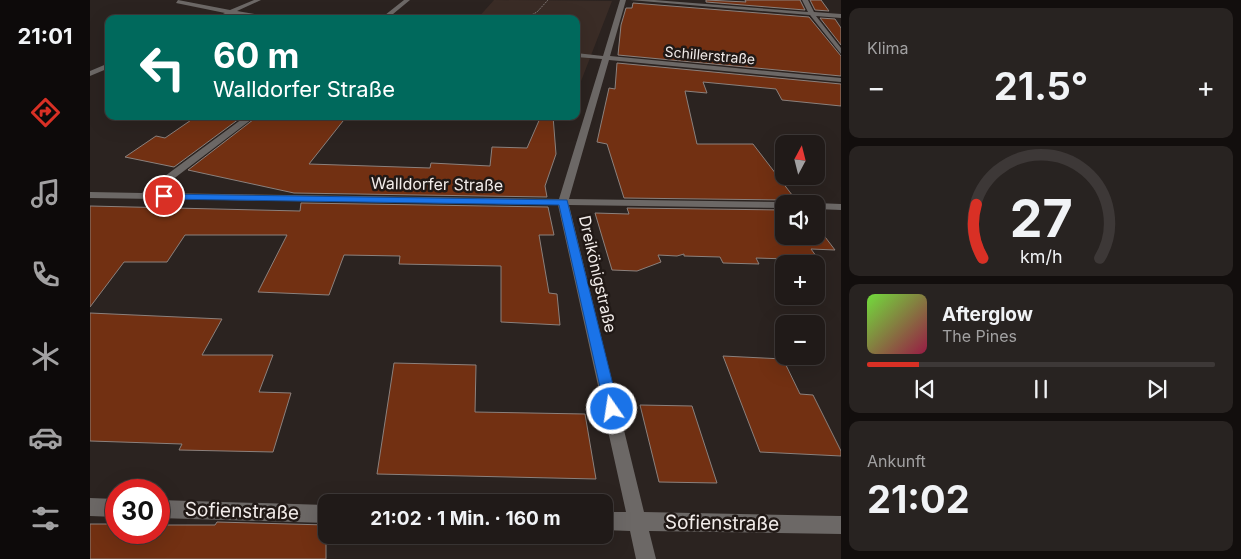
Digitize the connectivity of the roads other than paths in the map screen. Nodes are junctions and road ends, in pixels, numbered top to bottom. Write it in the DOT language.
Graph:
graph roads {
  1 [pos="258,0"];
  2 [pos="407,0"];
  3 [pos="622,0"];
  4 [pos="632,0"];
  5 [pos="804,0"];
  6 [pos="178,2"];
  7 [pos="230,12"];
  8 [pos="812,14"];
  9 [pos="224,15"];
  10 [pos="252,15"];
  11 [pos="388,15"];
  12 [pos="841,16"];
  13 [pos="841,52"];
  14 [pos="580,55"];
  15 [pos="605,58"];
  16 [pos="105,67"];
  17 [pos="90,74"];
  18 [pos="841,80"];
  19 [pos="247,120"];
  20 [pos="90,195"];
  21 [pos="144,196"];
  22 [pos="563,202"];
  23 [pos="775,205"];
  24 [pos="825,206"];
  25 [pos="841,207"];
  26 [pos="90,507"];
  27 [pos="105,508"];
  28 [pos="170,509"];
  29 [pos="318,514"];
  30 [pos="613,521"];
  31 [pos="638,522"];
  32 [pos="841,525"];
  33 [pos="646,559"];
  1 -- 7 [label="street"];
  2 -- 11 [label="street"];
  3 -- 15 [label="street, Dreikönigstraße"];
  4 -- 8 [label="street"];
  5 -- 8 [label="street"];
  6 -- 7 [label="street"];
  7 -- 9 [label="street"];
  7 -- 10 [label="street"];
  8 -- 12 [label="street"];
  8 -- 13 [label="street"];
  14 -- 15 [label="street, Schillerstraße"];
  15 -- 18 [label="street, Schillerstraße"];
  15 -- 22 [label="street, Dreikönigstraße"];
  16 -- 17 [label="street"];
  19 -- 21 [label="street"];
  20 -- 21 [label="street, Walldorfer Straße"];
  21 -- 22 [label="street, Walldorfer Straße"];
  22 -- 23 [label="street, Walldorfer Straße"];
  22 -- 31 [label="street, Dreikönigstraße"];
  24 -- 25 [label="street"];
  26 -- 27 [label="street"];
  28 -- 29 [label="street, Sofienstraße"];
  30 -- 31 [label="street, Sofienstraße"];
  31 -- 32 [label="street, Sofienstraße"];
  31 -- 33 [label="street, Dreikönigstraße"];
}
